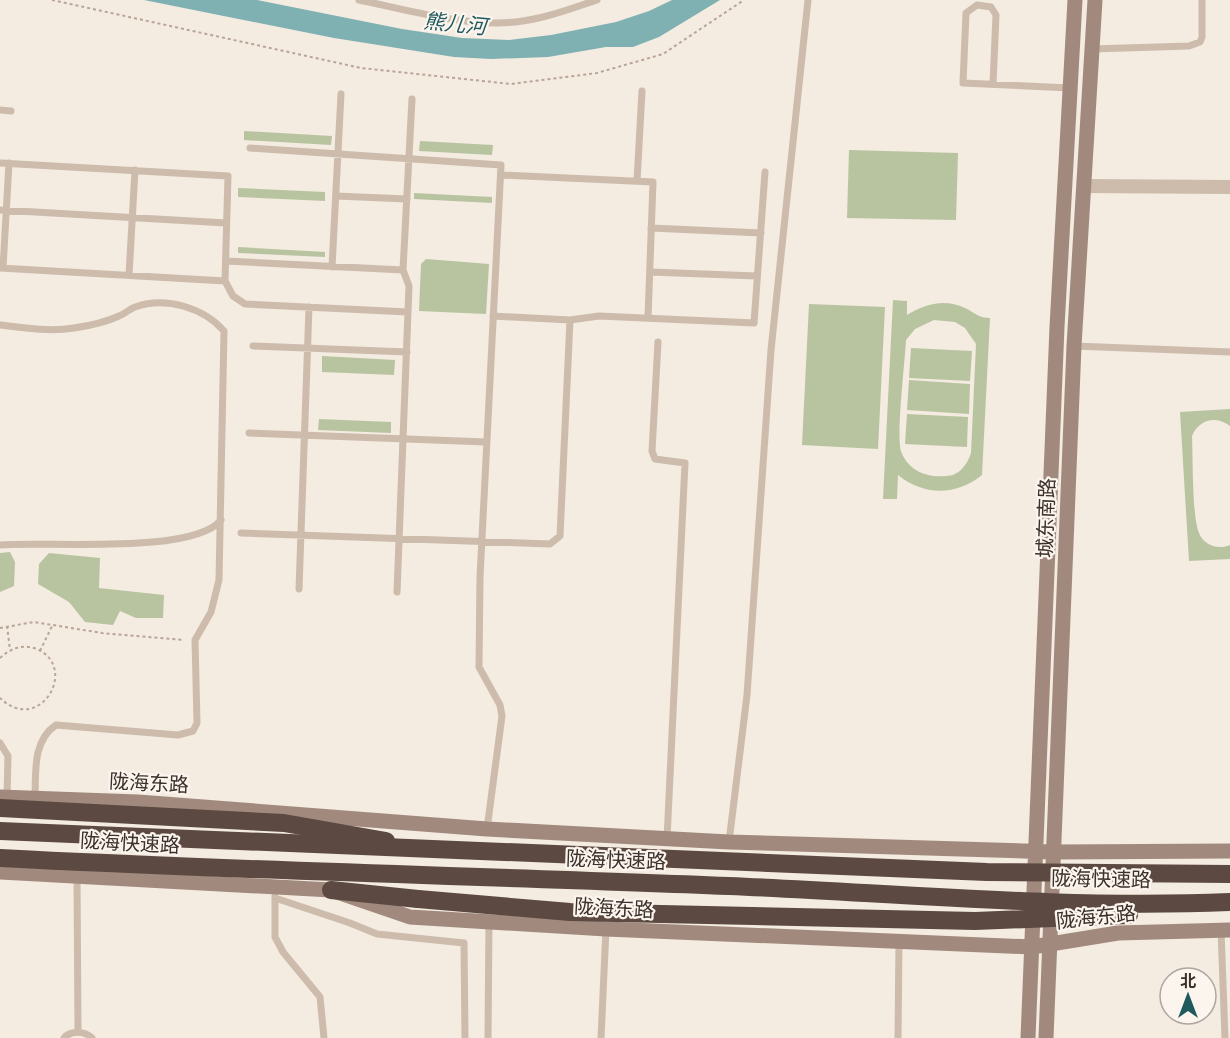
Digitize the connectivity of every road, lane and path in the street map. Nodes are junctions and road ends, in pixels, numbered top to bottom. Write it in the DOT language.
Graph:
graph roads {
  1 [pos="52,0"];
  2 [pos="359,0"];
  3 [pos="597,0"];
  4 [pos="744,0"];
  5 [pos="808,0"];
  6 [pos="1075,0"];
  7 [pos="1095,0"];
  8 [pos="1202,0"];
  9 [pos="1092,49"];
  10 [pos="993,84"];
  11 [pos="1070,88"];
  12 [pos="642,91"];
  13 [pos="341,94"];
  14 [pos="412,99"];
  15 [pos="0,110"];
  16 [pos="11,111"];
  17 [pos="250,148"];
  18 [pos="338,154"];
  19 [pos="409,159"];
  20 [pos="0,163"];
  21 [pos="9,163"];
  22 [pos="135,170"];
  23 [pos="765,172"];
  24 [pos="501,175"];
  25 [pos="637,181"];
  26 [pos="1084,186"];
  27 [pos="1230,187"];
  28 [pos="336,196"];
  29 [pos="407,200"];
  30 [pos="3,211"];
  31 [pos="132,218"];
  32 [pos="226,223"];
  33 [pos="651,228"];
  34 [pos="761,233"];
  35 [pos="226,261"];
  36 [pos="332,267"];
  37 [pos="2,268"];
  38 [pos="403,270"];
  39 [pos="650,272"];
  40 [pos="129,275"];
  41 [pos="757,276"];
  42 [pos="225,281"];
  43 [pos="309,307"];
  44 [pos="408,312"];
  45 [pos="493,316"];
  46 [pos="648,318"];
  47 [pos="570,320"];
  48 [pos="0,325"];
  49 [pos="658,342"];
  50 [pos="253,346"];
  51 [pos="1074,346"];
  52 [pos="308,348"];
  53 [pos="407,352"];
  54 [pos="1230,352"];
  55 [pos="249,433"];
  56 [pos="304,435"];
  57 [pos="403,439"];
  58 [pos="486,442"];
  59 [pos="221,520"];
  60 [pos="241,533"];
  61 [pos="301,536"];
  62 [pos="399,540"];
  63 [pos="482,540"];
  64 [pos="0,545"];
  65 [pos="299,589"];
  66 [pos="397,592"];
  67 [pos="53,624"];
  68 [pos="7,627"];
  69 [pos="0,628"];
  70 [pos="195,640"];
  71 [pos="10,650"];
  72 [pos="39,651"];
  73 [pos="0,658"];
  74 [pos="0,698"];
  75 [pos="0,743"];
  76 [pos="35,799"];
  77 [pos="2,801"];
  78 [pos="487,829"];
  79 [pos="0,831"];
  80 [pos="667,839"];
  81 [pos="729,842"];
  82 [pos="435,850"];
  83 [pos="1034,851"];
  84 [pos="1230,851"];
  85 [pos="1055,852"];
  86 [pos="0,858"];
  87 [pos="0,872"];
  88 [pos="1230,874"];
  89 [pos="77,875"];
  90 [pos="332,890"];
  91 [pos="275,893"];
  92 [pos="1230,902"];
  93 [pos="1230,909"];
  94 [pos="489,921"];
  95 [pos="606,929"];
  96 [pos="1226,930"];
  97 [pos="899,942"];
  98 [pos="1050,943"];
  99 [pos="1032,947"];
  100 [pos="78,1032"];
  101 [pos="64,1038"];
  102 [pos="92,1038"];
  103 [pos="324,1038"];
  104 [pos="465,1038"];
  105 [pos="488,1038"];
  106 [pos="601,1038"];
  107 [pos="898,1038"];
  108 [pos="1028,1038"];
  109 [pos="1046,1038"];
  110 [pos="1225,1038"];
  1 -- 4 [label="path"];
  2 -- 3 [label="lane"];
  5 -- 81 [label="lane"];
  6 -- 11 [label="street, 城东南路"];
  7 -- 9 [label="street, 城东南路"];
  8 -- 9 [label="lane"];
  9 -- 26 [label="street, 城东南路"];
  10 -- 10 [label="lane"];
  10 -- 11 [label="lane"];
  11 -- 83 [label="street, 城东南路"];
  12 -- 25 [label="lane"];
  13 -- 18 [label="lane"];
  14 -- 19 [label="lane"];
  15 -- 16 [label="lane"];
  17 -- 18 [label="lane"];
  18 -- 19 [label="lane"];
  18 -- 28 [label="lane"];
  19 -- 24 [label="lane"];
  19 -- 29 [label="lane"];
  20 -- 21 [label="lane"];
  21 -- 22 [label="lane"];
  21 -- 30 [label="lane"];
  22 -- 31 [label="lane"];
  22 -- 32 [label="lane"];
  23 -- 34 [label="lane"];
  24 -- 25 [label="lane"];
  24 -- 45 [label="lane"];
  25 -- 33 [label="lane"];
  26 -- 27 [label="street"];
  26 -- 51 [label="street, 城东南路"];
  28 -- 29 [label="lane"];
  28 -- 36 [label="lane"];
  29 -- 38 [label="lane"];
  30 -- 31 [label="lane"];
  30 -- 37 [label="lane"];
  31 -- 32 [label="lane"];
  31 -- 40 [label="lane"];
  32 -- 35 [label="lane"];
  33 -- 34 [label="lane"];
  33 -- 39 [label="lane"];
  34 -- 41 [label="lane"];
  35 -- 36 [label="lane"];
  35 -- 42 [label="lane"];
  36 -- 38 [label="lane"];
  37 -- 40 [label="lane"];
  38 -- 44 [label="lane"];
  39 -- 41 [label="lane"];
  39 -- 46 [label="lane"];
  40 -- 42 [label="lane"];
  41 -- 46 [label="lane"];
  42 -- 43 [label="lane"];
  43 -- 44 [label="lane"];
  43 -- 52 [label="lane"];
  44 -- 53 [label="lane"];
  45 -- 47 [label="lane"];
  45 -- 58 [label="lane"];
  46 -- 47 [label="lane"];
  47 -- 63 [label="lane"];
  48 -- 59 [label="lane"];
  49 -- 80 [label="lane"];
  50 -- 52 [label="lane"];
  51 -- 54 [label="lane"];
  51 -- 85 [label="street, 城东南路"];
  52 -- 53 [label="lane"];
  52 -- 56 [label="lane"];
  53 -- 57 [label="lane"];
  55 -- 56 [label="lane"];
  56 -- 57 [label="lane"];
  56 -- 61 [label="lane"];
  57 -- 58 [label="lane"];
  57 -- 62 [label="lane"];
  58 -- 63 [label="lane"];
  59 -- 64 [label="lane"];
  59 -- 70 [label="lane"];
  60 -- 61 [label="lane"];
  61 -- 62 [label="lane"];
  61 -- 65 [label="lane"];
  62 -- 63 [label="lane"];
  62 -- 66 [label="lane"];
  63 -- 78 [label="lane"];
  67 -- 68 [label="path"];
  67 -- 70 [label="path"];
  67 -- 72 [label="path"];
  68 -- 69 [label="path"];
  68 -- 71 [label="path"];
  70 -- 76 [label="lane"];
  71 -- 72 [label="path"];
  71 -- 73 [label="path"];
  72 -- 74 [label="path"];
  75 -- 77 [label="lane"];
  76 -- 77 [label="street, 陇海东路"];
  76 -- 78 [label="street, 陇海东路"];
  77 -- 82 [label="highway, bridge"];
  78 -- 80 [label="street, 陇海东路"];
  79 -- 82 [label="highway, 陇海快速路, bridge"];
  80 -- 81 [label="street, 陇海东路"];
  81 -- 83 [label="street, 陇海东路"];
  82 -- 88 [label="highway, 陇海快速路, bridge"];
  83 -- 85 [label="street, 陇海东路"];
  83 -- 99 [label="street, 城东南路"];
  84 -- 85 [label="street, 陇海东路"];
  85 -- 98 [label="street, 城东南路"];
  86 -- 92 [label="highway, 陇海快速路, bridge"];
  87 -- 89 [label="street, 陇海东路"];
  89 -- 91 [label="street, 陇海东路"];
  89 -- 100 [label="lane"];
  90 -- 91 [label="street, 陇海东路"];
  90 -- 93 [label="highway, bridge"];
  90 -- 94 [label="street, 陇海东路"];
  91 -- 103 [label="lane"];
  91 -- 104 [label="lane"];
  94 -- 95 [label="street, 陇海东路"];
  94 -- 105 [label="lane"];
  95 -- 97 [label="street, 陇海东路"];
  95 -- 106 [label="lane"];
  96 -- 98 [label="street, 陇海东路"];
  96 -- 110 [label="lane"];
  97 -- 99 [label="street, 陇海东路"];
  97 -- 107 [label="lane"];
  98 -- 99 [label="street, 陇海东路"];
  98 -- 109 [label="street, 城东南路"];
  99 -- 108 [label="street, 城东南路"];
  100 -- 101 [label="lane"];
  100 -- 102 [label="lane"];
}
